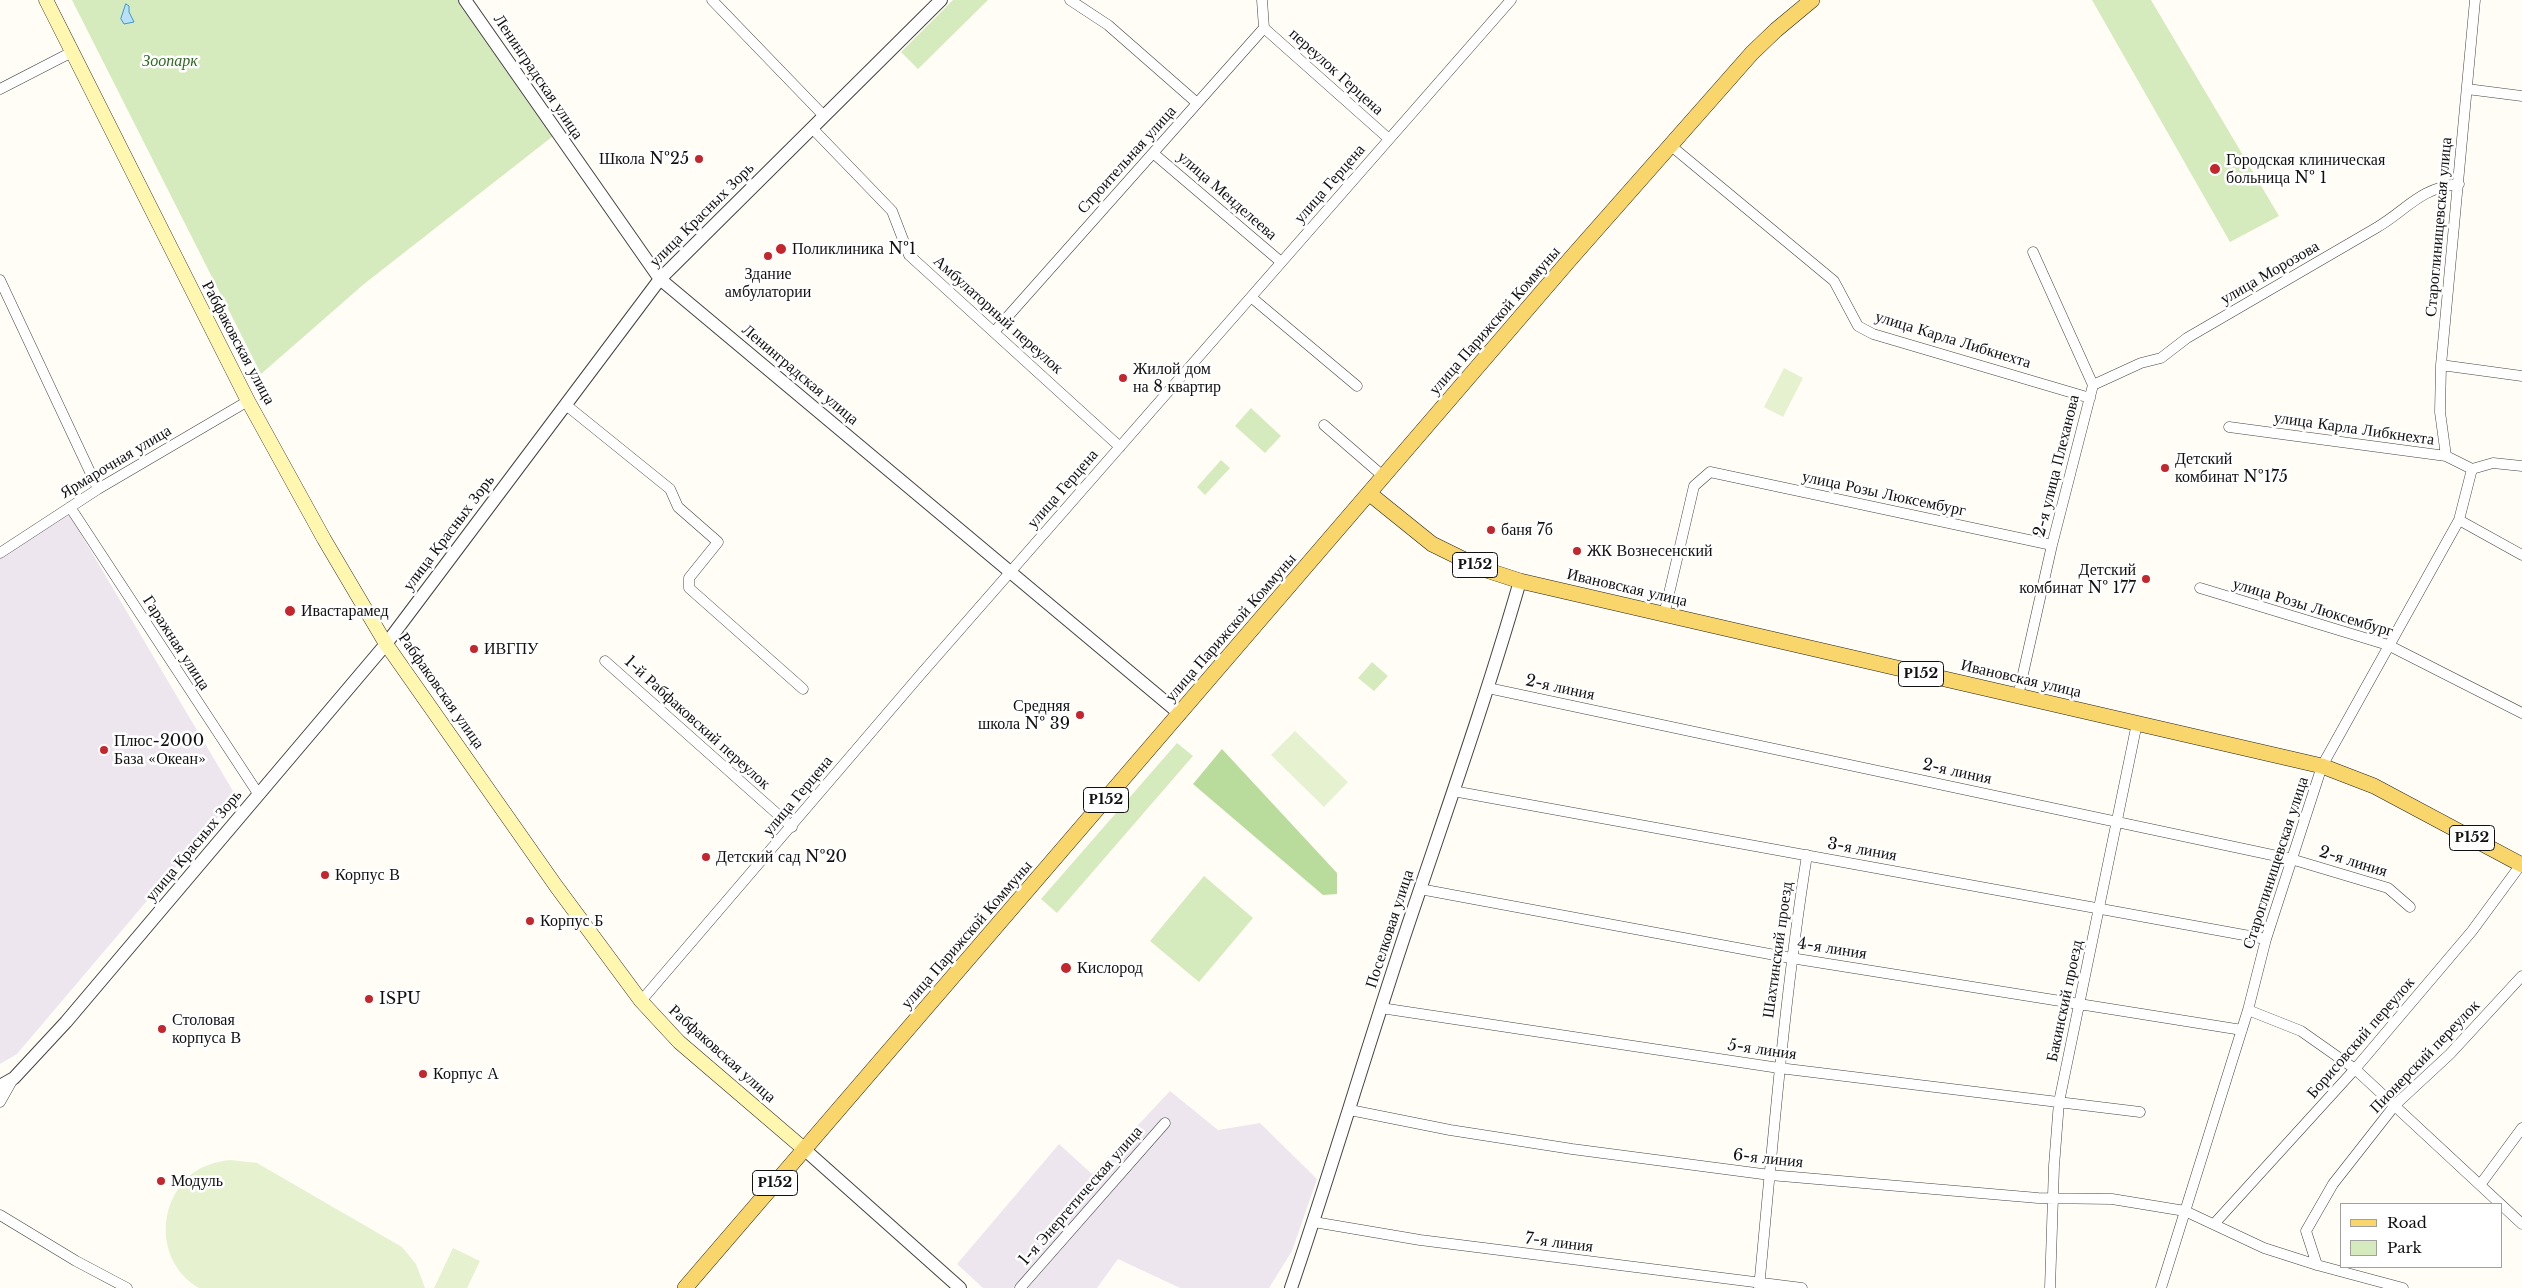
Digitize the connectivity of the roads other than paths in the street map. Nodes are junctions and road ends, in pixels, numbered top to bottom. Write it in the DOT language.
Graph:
graph roads {
  1 [pos="46,0"];
  2 [pos="465,0"];
  3 [pos="712,0"];
  4 [pos="941,0"];
  5 [pos="1070,0"];
  6 [pos="1262,0"];
  7 [pos="1511,0"];
  8 [pos="1812,0"];
  9 [pos="2475,0"];
  10 [pos="1264,28"];
  11 [pos="72,52"];
  12 [pos="2466,89"];
  13 [pos="0,90"];
  14 [pos="2522,96"];
  15 [pos="1197,103"];
  16 [pos="824,116"];
  17 [pos="812,128"];
  18 [pos="1389,139"];
  19 [pos="1670,145"];
  20 [pos="1153,153"];
  21 [pos="2459,184"];
  22 [pos="2033,252"];
  23 [pos="1281,262"];
  24 [pos="660,279"];
  25 [pos="0,280"];
  26 [pos="1251,297"];
  27 [pos="994,332"];
  28 [pos="2441,365"];
  29 [pos="2522,376"];
  30 [pos="2093,385"];
  31 [pos="1358,386"];
  32 [pos="2090,398"];
  33 [pos="248,400"];
  34 [pos="566,405"];
  35 [pos="1324,425"];
  36 [pos="2229,427"];
  37 [pos="1120,446"];
  38 [pos="2446,456"];
  39 [pos="2522,466"];
  40 [pos="2472,469"];
  41 [pos="1384,476"];
  42 [pos="98,489"];
  43 [pos="1370,494"];
  44 [pos="70,507"];
  45 [pos="2459,520"];
  46 [pos="2052,545"];
  47 [pos="0,552"];
  48 [pos="2522,555"];
  49 [pos="1010,572"];
  50 [pos="1520,581"];
  51 [pos="2200,588"];
  52 [pos="1664,615"];
  53 [pos="386,644"];
  54 [pos="2388,645"];
  55 [pos="605,661"];
  56 [pos="803,688"];
  57 [pos="1488,688"];
  58 [pos="2018,696"];
  59 [pos="2522,713"];
  60 [pos="1180,714"];
  61 [pos="2137,723"];
  62 [pos="2322,766"];
  63 [pos="1453,790"];
  64 [pos="258,795"];
  65 [pos="2117,822"];
  66 [pos="792,827"];
  67 [pos="1807,855"];
  68 [pos="2291,859"];
  69 [pos="2522,864"];
  70 [pos="1420,889"];
  71 [pos="2410,908"];
  72 [pos="2100,909"];
  73 [pos="2266,939"];
  74 [pos="1791,958"];
  75 [pos="2521,980"];
  76 [pos="641,1001"];
  77 [pos="2078,1004"];
  78 [pos="1381,1008"];
  79 [pos="2248,1010"];
  80 [pos="2242,1030"];
  81 [pos="1778,1068"];
  82 [pos="2356,1069"];
  83 [pos="14,1078"];
  84 [pos="0,1086"];
  85 [pos="0,1102"];
  86 [pos="2059,1102"];
  87 [pos="2395,1105"];
  88 [pos="1350,1110"];
  89 [pos="2140,1112"];
  90 [pos="1165,1123"];
  91 [pos="2522,1128"];
  92 [pos="804,1149"];
  93 [pos="1770,1175"];
  94 [pos="2480,1185"];
  95 [pos="2053,1199"];
  96 [pos="2499,1203"];
  97 [pos="2502,1205"];
  98 [pos="2185,1211"];
  99 [pos="0,1215"];
  100 [pos="1314,1222"];
  101 [pos="2214,1224"];
  102 [pos="2522,1224"];
  103 [pos="2317,1265"];
  104 [pos="1759,1286"];
  105 [pos="127,1288"];
  106 [pos="685,1288"];
  107 [pos="960,1288"];
  108 [pos="1020,1288"];
  109 [pos="1291,1288"];
  110 [pos="1802,1288"];
  111 [pos="2050,1288"];
  112 [pos="2162,1288"];
  113 [pos="2403,1288"];
  1 -- 11 [label="main road, Рабфаковская улица"];
  2 -- 24 [label="street, Ленинградская улица"];
  3 -- 16 [label="street"];
  4 -- 16 [label="street, улица Красных Зорь"];
  5 -- 15 [label="street"];
  6 -- 10 [label="street"];
  7 -- 18 [label="street, улица Герцена"];
  8 -- 19 [label="main road, улица Парижской Коммуны"];
  9 -- 12 [label="street, Староглинищевская улица"];
  10 -- 15 [label="street, Строительная улица"];
  10 -- 18 [label="street, переулок Герцена"];
  11 -- 13 [label="street"];
  11 -- 33 [label="main road, Рабфаковская улица"];
  12 -- 14 [label="street"];
  12 -- 21 [label="street, Староглинищевская улица"];
  15 -- 20 [label="street, Строительная улица"];
  16 -- 17 [label="street, улица Красных Зорь"];
  17 -- 24 [label="street, улица Красных Зорь"];
  17 -- 27 [label="street, Амбулаторный переулок"];
  18 -- 23 [label="street, улица Герцена"];
  19 -- 32 [label="street, улица Карла Либкнехта"];
  19 -- 41 [label="main road, улица Парижской Коммуны"];
  20 -- 23 [label="street, улица Менделеева"];
  20 -- 27 [label="street, Строительная улица"];
  21 -- 28 [label="street, Староглинищевская улица"];
  21 -- 30 [label="street, улица Морозова"];
  22 -- 30 [label="street, 2-я улица Плеханова"];
  23 -- 26 [label="street, улица Герцена"];
  24 -- 34 [label="street, улица Красных Зорь"];
  24 -- 49 [label="street, Ленинградская улица"];
  25 -- 42 [label="street"];
  26 -- 31 [label="street"];
  26 -- 37 [label="street, улица Герцена"];
  27 -- 37 [label="street, Амбулаторный переулок"];
  28 -- 29 [label="street"];
  28 -- 38 [label="street, Староглинищевская улица"];
  30 -- 32 [label="street, 2-я улица Плеханова"];
  32 -- 46 [label="street, 2-я улица Плеханова"];
  33 -- 42 [label="street, Ярмарочная улица"];
  33 -- 53 [label="main road, Рабфаковская улица"];
  34 -- 53 [label="street, улица Красных Зорь"];
  34 -- 56 [label="street"];
  35 -- 41 [label="street"];
  36 -- 38 [label="street, улица Карла Либкнехта"];
  37 -- 49 [label="street, улица Герцена"];
  38 -- 40 [label="street, улица Карла Либкнехта"];
  39 -- 40 [label="street"];
  40 -- 45 [label="street, Староглинищевская улица"];
  41 -- 43 [label="main road, улица Парижской Коммуны"];
  42 -- 44 [label="street, Ярмарочная улица"];
  43 -- 50 [label="main road, Ивановская улица / Р152"];
  43 -- 60 [label="main road, улица Парижской Коммуны / Р152"];
  44 -- 47 [label="street, Ярмарочная улица"];
  44 -- 64 [label="street, Гаражная улица"];
  45 -- 48 [label="street"];
  45 -- 54 [label="street, Староглинищевская улица"];
  46 -- 52 [label="street, улица Розы Люксембург"];
  46 -- 58 [label="street, 2-я улица Плеханова"];
  49 -- 60 [label="street, Ленинградская улица"];
  49 -- 66 [label="street, улица Герцена"];
  50 -- 52 [label="main road, Ивановская улица / Р152"];
  50 -- 57 [label="street, Поселковая улица"];
  51 -- 54 [label="street, улица Розы Люксембург"];
  52 -- 58 [label="main road, Ивановская улица / Р152"];
  53 -- 64 [label="street, улица Красных Зорь"];
  53 -- 76 [label="main road, Рабфаковская улица"];
  54 -- 59 [label="street, улица Розы Люксембург"];
  54 -- 62 [label="street, Староглинищевская улица"];
  55 -- 66 [label="street, 1-й Рабфаковский переулок"];
  57 -- 63 [label="street, Поселковая улица"];
  57 -- 65 [label="street, 2-я линия"];
  58 -- 61 [label="main road, Ивановская улица / Р152"];
  60 -- 92 [label="main road, улица Парижской Коммуны / Р152"];
  61 -- 62 [label="main road, Ивановская улица / Р152"];
  61 -- 65 [label="street, Бакинский проезд"];
  62 -- 68 [label="street, Староглинищевская улица"];
  62 -- 69 [label="main road, Ивановская улица / Р152"];
  63 -- 67 [label="street, 3-я линия"];
  63 -- 70 [label="street, Поселковая улица"];
  64 -- 83 [label="street, улица Красных Зорь"];
  65 -- 68 [label="street, 2-я линия"];
  65 -- 72 [label="street, Бакинский проезд"];
  66 -- 76 [label="street, улица Герцена"];
  67 -- 72 [label="street, 3-я линия"];
  67 -- 74 [label="street, Шахтинский проезд"];
  68 -- 71 [label="street, 2-я линия"];
  68 -- 73 [label="street, Староглинищевская улица"];
  69 -- 82 [label="street, Борисовский переулок"];
  70 -- 74 [label="street, 4-я линия"];
  70 -- 78 [label="street, Поселковая улица"];
  72 -- 73 [label="street, 3-я линия"];
  72 -- 77 [label="street, Бакинский проезд"];
  73 -- 79 [label="street, Староглинищевская улица"];
  74 -- 77 [label="street, 4-я линия"];
  74 -- 81 [label="street, Шахтинский проезд"];
  75 -- 87 [label="street, Пионерский переулок"];
  76 -- 92 [label="main road, Рабфаковская улица"];
  77 -- 80 [label="street, 4-я линия"];
  77 -- 86 [label="street, Бакинский проезд"];
  78 -- 81 [label="street, 5-я линия"];
  78 -- 88 [label="street, Поселковая улица"];
  79 -- 80 [label="street, Староглинищевская улица"];
  79 -- 82 [label="street"];
  80 -- 98 [label="street, Староглинищевская улица"];
  81 -- 86 [label="street, 5-я линия"];
  81 -- 93 [label="street, Шахтинский проезд"];
  82 -- 87 [label="street"];
  82 -- 101 [label="street, Борисовский переулок"];
  83 -- 84 [label="street"];
  83 -- 85 [label="street, улица Красных Зорь"];
  86 -- 89 [label="street, 5-я линия"];
  86 -- 95 [label="street, Бакинский проезд"];
  87 -- 94 [label="street"];
  87 -- 103 [label="street, Пионерский переулок"];
  88 -- 93 [label="street, 6-я линия"];
  88 -- 100 [label="street, Поселковая улица"];
  90 -- 108 [label="street, 1-я Энергетическая улица"];
  91 -- 94 [label="street"];
  92 -- 106 [label="main road, улица Парижской Коммуны / Р152"];
  92 -- 107 [label="street, Рабфаковская улица"];
  93 -- 95 [label="street, 6-я линия"];
  93 -- 104 [label="street, Шахтинский проезд"];
  94 -- 96 [label="street"];
  95 -- 98 [label="street, 6-я линия"];
  95 -- 111 [label="street, Бакинский проезд"];
  97 -- 102 [label="street"];
  98 -- 101 [label="street, 6-я линия"];
  98 -- 112 [label="street, Староглинищевская улица"];
  99 -- 105 [label="street"];
  100 -- 104 [label="street, 7-я линия"];
  100 -- 109 [label="street, Поселковая улица"];
  101 -- 103 [label="street, 6-я линия"];
  103 -- 113 [label="street, 6-я линия"];
  104 -- 110 [label="street, 7-я линия"];
}
